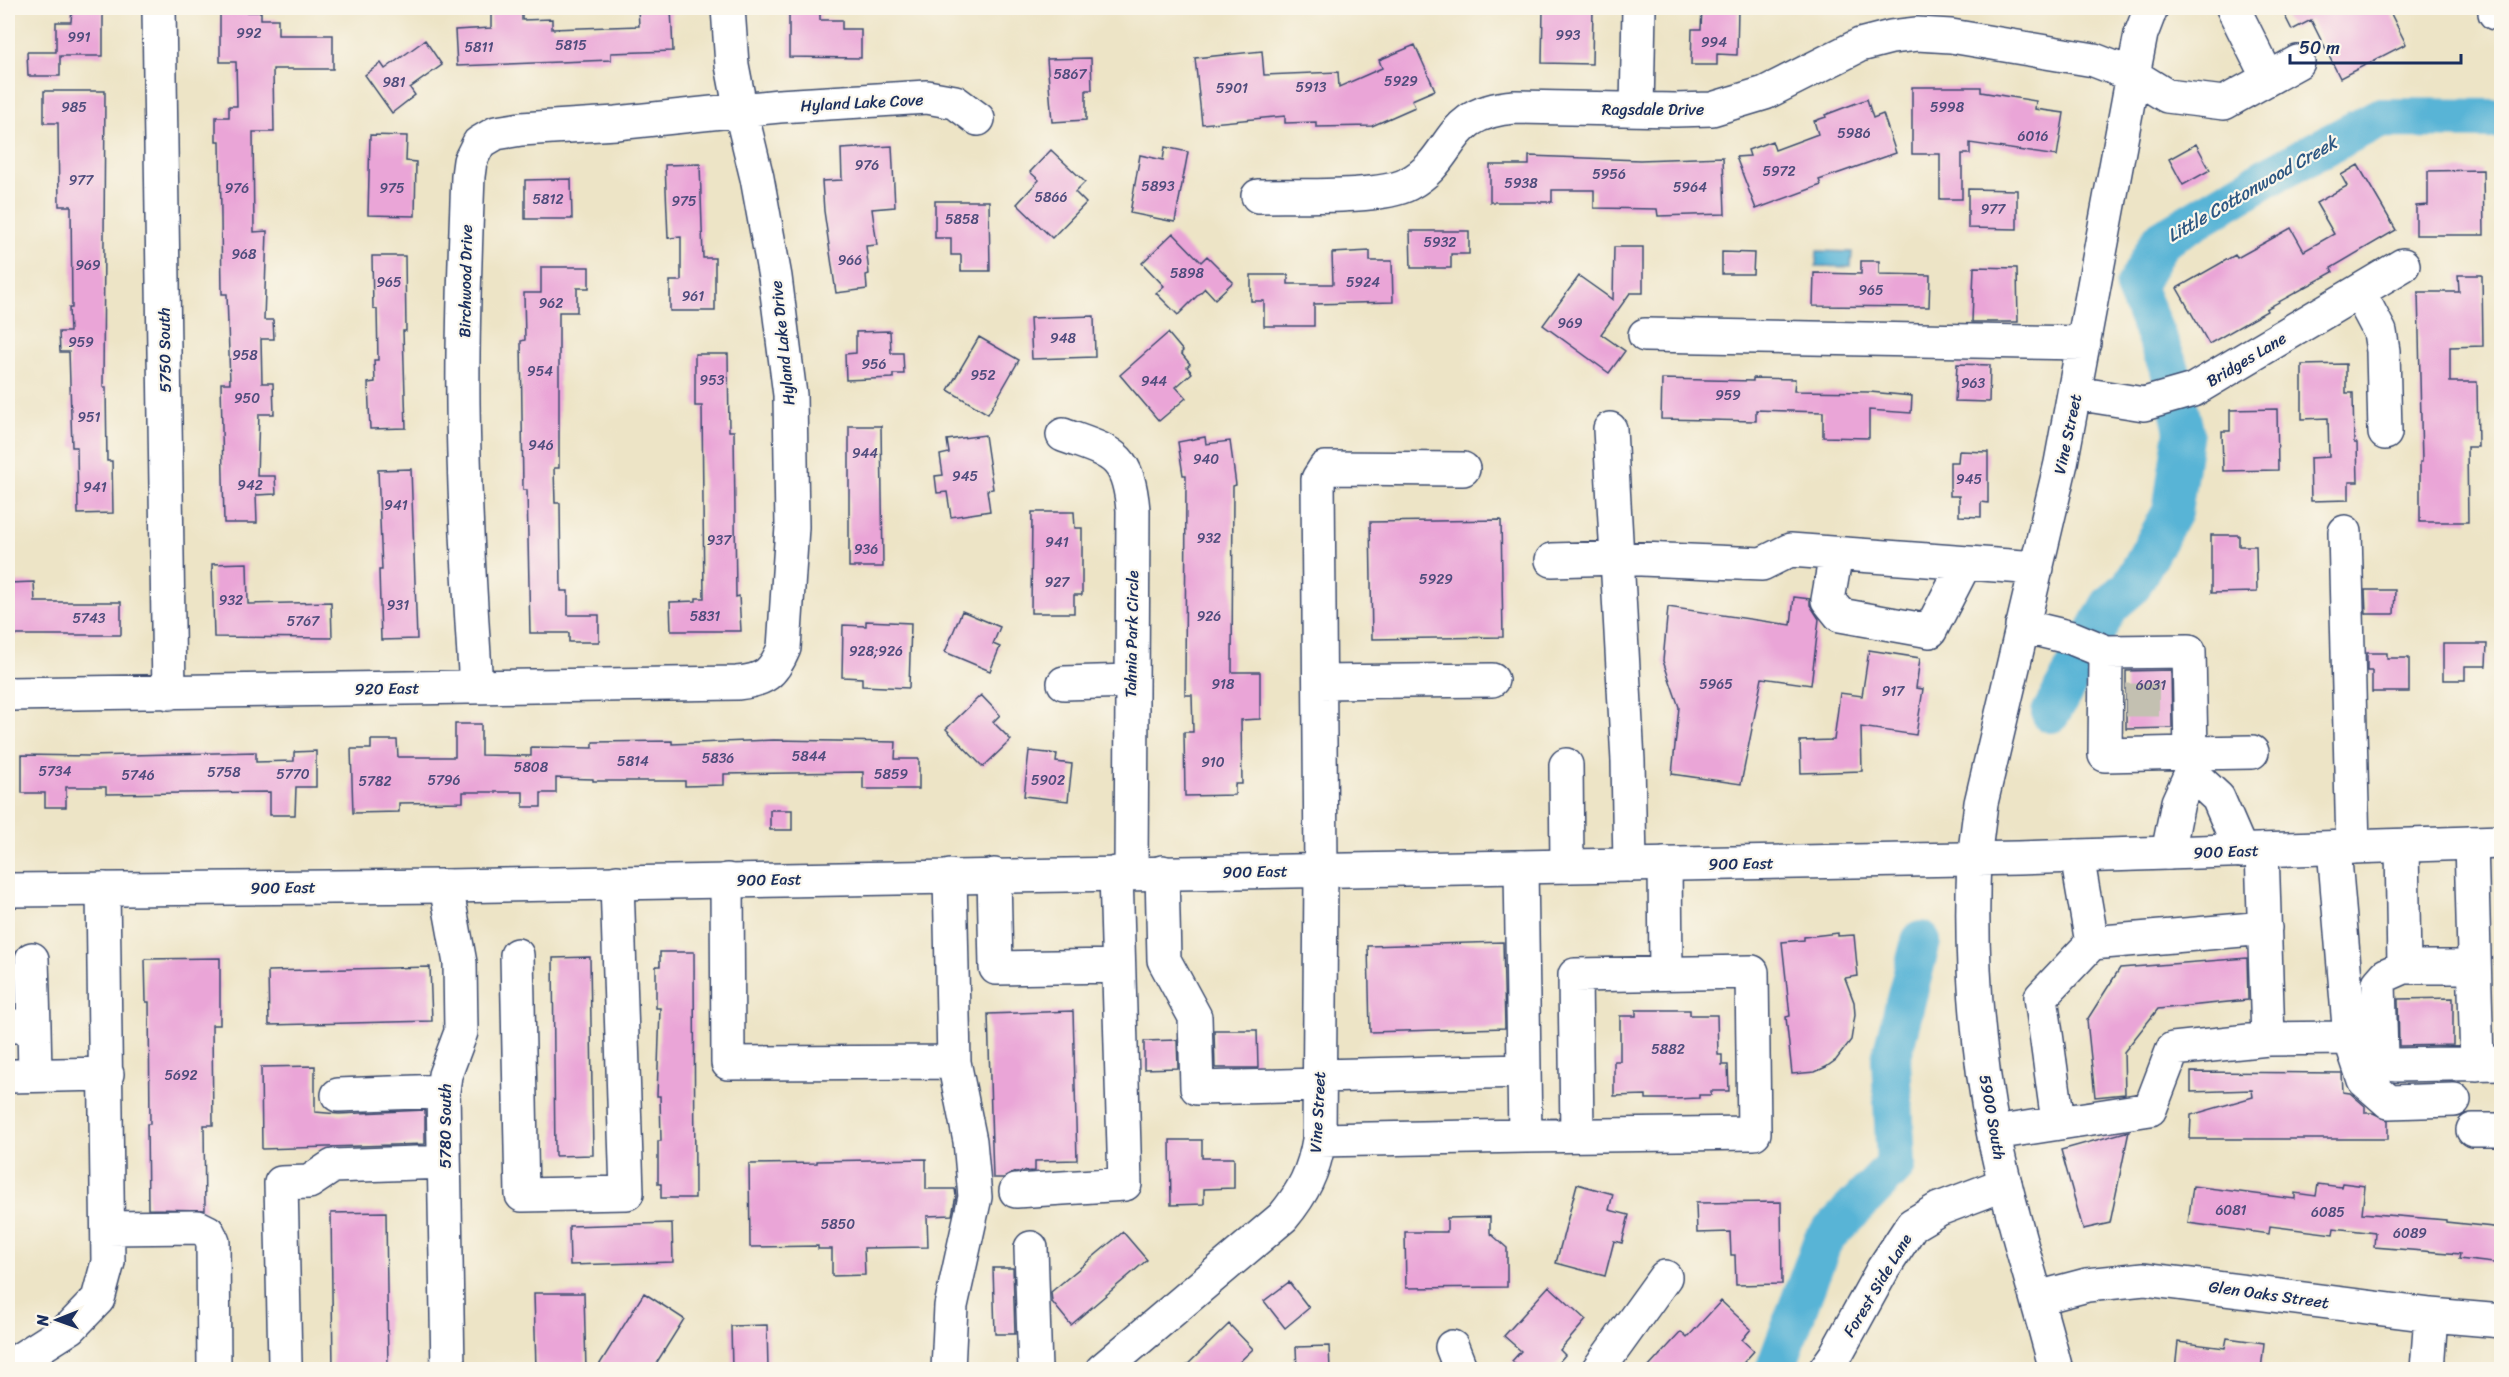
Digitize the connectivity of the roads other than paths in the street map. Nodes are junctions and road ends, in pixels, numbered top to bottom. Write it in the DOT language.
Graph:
graph roads {
  1 [pos="159,8"];
  2 [pos="728,8"];
  3 [pos="1640,8"];
  4 [pos="2151,8"];
  5 [pos="2233,8"];
  6 [pos="2298,62"];
  7 [pos="2133,75"];
  8 [pos="2268,78"];
  9 [pos="1637,109"];
  10 [pos="741,112"];
  11 [pos="978,119"];
  12 [pos="1258,196"];
  13 [pos="2403,265"];
  14 [pos="2359,292"];
  15 [pos="1645,335"];
  16 [pos="2084,343"];
  17 [pos="2075,393"];
  18 [pos="1610,429"];
  19 [pos="2385,433"];
  20 [pos="1063,435"];
  21 [pos="1463,469"];
  22 [pos="2345,532"];
  23 [pos="1836,554"];
  24 [pos="1617,558"];
  25 [pos="1552,560"];
  26 [pos="1965,563"];
  27 [pos="2037,568"];
  28 [pos="2022,626"];
  29 [pos="2093,647"];
  30 [pos="766,676"];
  31 [pos="1492,680"];
  32 [pos="1131,681"];
  33 [pos="1320,682"];
  34 [pos="1064,683"];
  35 [pos="476,687"];
  36 [pos="8,693"];
  37 [pos="169,693"];
  38 [pos="2252,752"];
  39 [pos="2192,763"];
  40 [pos="1566,765"];
  41 [pos="2486,843"];
  42 [pos="2402,846"];
  43 [pos="2343,847"];
  44 [pos="2252,851"];
  45 [pos="2168,853"];
  46 [pos="2077,856"];
  47 [pos="1974,859"];
  48 [pos="1665,864"];
  49 [pos="1630,865"];
  50 [pos="1567,866"];
  51 [pos="1521,867"];
  52 [pos="1321,870"];
  53 [pos="1136,873"];
  54 [pos="994,875"];
  55 [pos="950,876"];
  56 [pos="726,880"];
  57 [pos="617,882"];
  58 [pos="446,886"];
  59 [pos="103,889"];
  60 [pos="8,890"];
  61 [pos="2265,928"];
  62 [pos="2092,943"];
  63 [pos="517,955"];
  64 [pos="20,966"];
  65 [pos="1118,966"];
  66 [pos="2403,967"];
  67 [pos="2474,967"];
  68 [pos="1666,973"];
  69 [pos="18,1026"];
  70 [pos="2350,1038"];
  71 [pos="2268,1039"];
  72 [pos="954,1062"];
  73 [pos="2489,1063"];
  74 [pos="1524,1071"];
  75 [pos="107,1074"];
  76 [pos="21,1076"];
  77 [pos="1319,1080"];
  78 [pos="443,1091"];
  79 [pos="338,1095"];
  80 [pos="2454,1100"];
  81 [pos="2058,1122"];
  82 [pos="1994,1133"];
  83 [pos="1577,1134"];
  84 [pos="1525,1136"];
  85 [pos="1319,1140"];
  86 [pos="444,1162"];
  87 [pos="2005,1184"];
  88 [pos="1016,1191"];
  89 [pos="108,1228"];
  90 [pos="1031,1248"];
  91 [pos="1665,1276"];
  92 [pos="2038,1298"];
  93 [pos="2431,1315"];
  94 [pos="2502,1321"];
  95 [pos="39,1359"];
  96 [pos="285,1363"];
  97 [pos="8,1367"];
  98 [pos="214,1370"];
  99 [pos="448,1370"];
  100 [pos="948,1370"];
  101 [pos="1035,1370"];
  102 [pos="1102,1370"];
  103 [pos="1598,1370"];
  104 [pos="1825,1370"];
  105 [pos="2055,1370"];
  106 [pos="2427,1370"];
  1 -- 37 [label="street, 5750 South"];
  2 -- 10 [label="street, Hyland Lake Drive"];
  3 -- 9 [label="street"];
  4 -- 7 [label="street, Vine Street"];
  5 -- 8 [label="street"];
  6 -- 8 [label="street, Ragsdale Drive"];
  7 -- 8 [label="street, Ragsdale Drive"];
  7 -- 9 [label="street, Ragsdale Drive"];
  7 -- 16 [label="street, Vine Street"];
  9 -- 12 [label="street, Ragsdale Drive"];
  10 -- 11 [label="street, Hyland Lake Cove"];
  10 -- 30 [label="street, Hyland Lake Drive"];
  10 -- 35 [label="street, Birchwood Drive"];
  13 -- 14 [label="street, Bridges Lane"];
  14 -- 17 [label="street, Bridges Lane"];
  14 -- 19 [label="street"];
  15 -- 16 [label="street"];
  16 -- 17 [label="street, Vine Street"];
  17 -- 27 [label="street, Vine Street"];
  18 -- 24 [label="street"];
  20 -- 32 [label="street, Tahnia Park Circle"];
  21 -- 33 [label="street, Vine Street"];
  22 -- 43 [label="street"];
  23 -- 24 [label="street"];
  23 -- 26 [label="street"];
  23 -- 26 [label="street"];
  24 -- 25 [label="street"];
  24 -- 49 [label="street"];
  26 -- 27 [label="street"];
  27 -- 28 [label="street, Vine Street"];
  28 -- 29 [label="street"];
  28 -- 47 [label="street, Vine Street"];
  29 -- 39 [label="street"];
  29 -- 39 [label="street"];
  30 -- 35 [label="street, 920 East"];
  31 -- 33 [label="street"];
  32 -- 34 [label="street"];
  32 -- 53 [label="street, Tahnia Park Circle"];
  33 -- 52 [label="street, Vine Street"];
  35 -- 37 [label="street, 920 East"];
  36 -- 37 [label="street, 920 East"];
  38 -- 39 [label="street"];
  39 -- 44 [label="street"];
  39 -- 45 [label="street"];
  40 -- 50 [label="street"];
  41 -- 42 [label="street, 900 East"];
  41 -- 67 [label="street"];
  42 -- 43 [label="street, 900 East"];
  42 -- 66 [label="street"];
  43 -- 44 [label="street, 900 East"];
  43 -- 70 [label="street"];
  44 -- 45 [label="street, 900 East"];
  44 -- 61 [label="street"];
  45 -- 46 [label="street, 900 East"];
  46 -- 47 [label="street, 900 East"];
  46 -- 62 [label="street"];
  47 -- 48 [label="street, 900 East"];
  47 -- 82 [label="street, 5900 South"];
  48 -- 49 [label="street, 900 East"];
  48 -- 68 [label="street"];
  49 -- 50 [label="street, 900 East"];
  50 -- 51 [label="street, 900 East"];
  51 -- 52 [label="street, 900 East"];
  51 -- 74 [label="street"];
  52 -- 53 [label="street, 900 East"];
  52 -- 77 [label="street, Vine Street"];
  53 -- 54 [label="street, 900 East"];
  53 -- 65 [label="street"];
  53 -- 77 [label="street"];
  54 -- 55 [label="street, 900 East"];
  54 -- 65 [label="street"];
  55 -- 56 [label="street, 900 East"];
  55 -- 72 [label="street"];
  56 -- 57 [label="street, 900 East"];
  56 -- 72 [label="street"];
  57 -- 58 [label="street, 900 East"];
  57 -- 63 [label="street"];
  58 -- 59 [label="street, 900 East"];
  58 -- 78 [label="street, 5780 South"];
  59 -- 60 [label="street, 900 East"];
  59 -- 75 [label="street"];
  61 -- 62 [label="street"];
  61 -- 71 [label="street"];
  62 -- 81 [label="street"];
  64 -- 69 [label="street"];
  65 -- 88 [label="street"];
  66 -- 67 [label="street"];
  66 -- 73 [label="street"];
  67 -- 73 [label="street"];
  68 -- 83 [label="street"];
  68 -- 83 [label="street"];
  69 -- 76 [label="street"];
  70 -- 71 [label="street"];
  70 -- 80 [label="street"];
  71 -- 81 [label="street"];
  72 -- 100 [label="street"];
  74 -- 77 [label="street"];
  74 -- 84 [label="street"];
  75 -- 76 [label="street"];
  75 -- 89 [label="street"];
  77 -- 85 [label="street, Vine Street"];
  78 -- 79 [label="street"];
  78 -- 86 [label="street, 5780 South"];
  81 -- 82 [label="street"];
  82 -- 87 [label="street, 5900 South"];
  83 -- 84 [label="street"];
  84 -- 85 [label="street"];
  85 -- 102 [label="street, Vine Street"];
  86 -- 96 [label="street"];
  86 -- 99 [label="street, 5780 South"];
  87 -- 92 [label="street, 5900 South"];
  87 -- 104 [label="street, Forest Side Lane"];
  89 -- 95 [label="street"];
  89 -- 98 [label="street"];
  90 -- 101 [label="street"];
  91 -- 103 [label="street"];
  92 -- 93 [label="street, Glen Oaks Street"];
  92 -- 105 [label="street, 5900 South"];
  93 -- 94 [label="street, Glen Oaks Street"];
  93 -- 106 [label="street"];
  95 -- 97 [label="street"];
}
